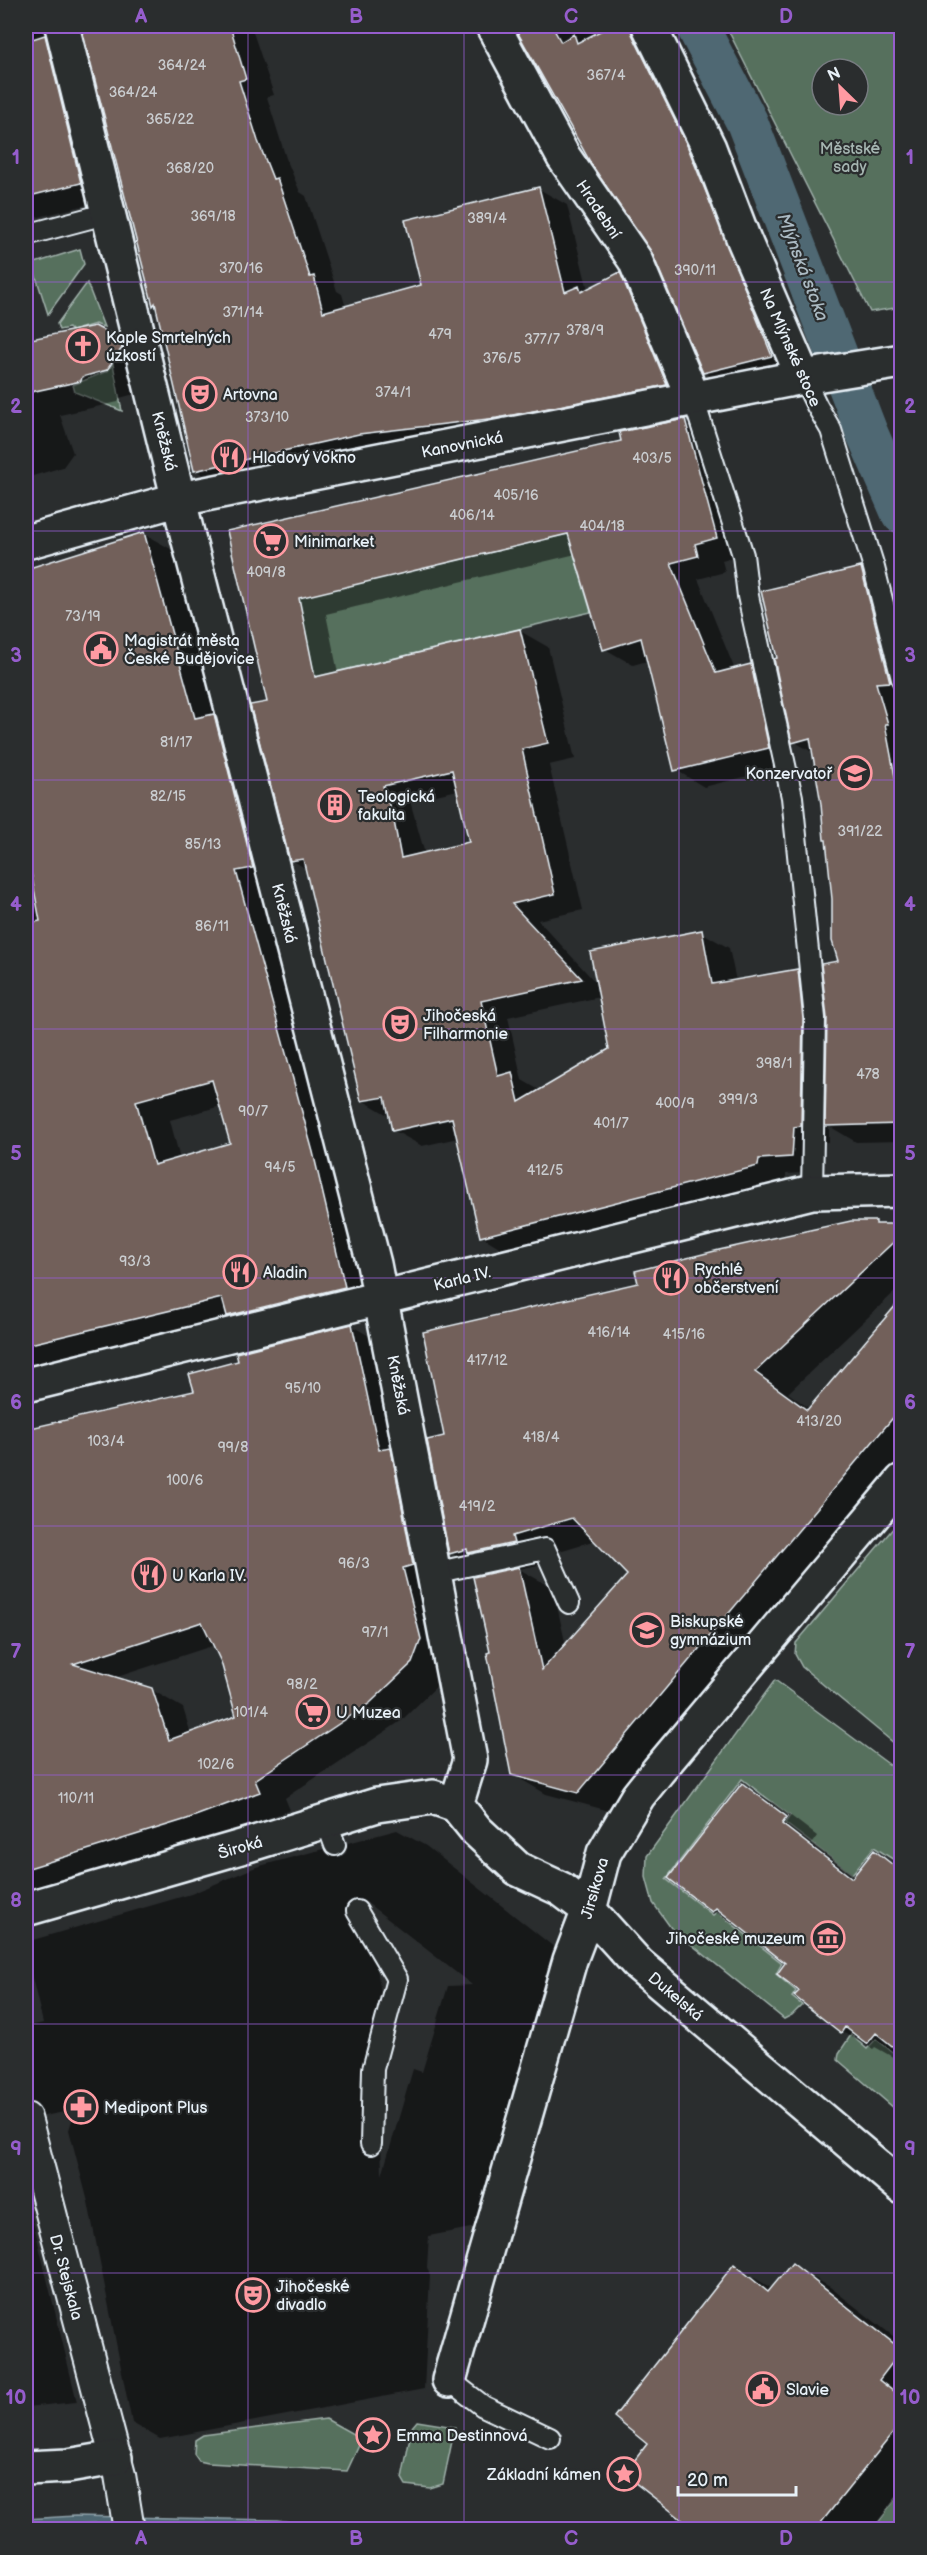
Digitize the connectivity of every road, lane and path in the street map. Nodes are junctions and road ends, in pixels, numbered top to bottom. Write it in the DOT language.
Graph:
graph roads {
  1 [pos="62,26"];
  2 [pos="493,26"];
  3 [pos="649,26"];
  4 [pos="109,213"];
  5 [pos="26,235"];
  6 [pos="896,362"];
  7 [pos="817,375"];
  8 [pos="693,398"];
  9 [pos="180,499"];
  10 [pos="26,542"];
  11 [pos="902,679"];
  12 [pos="902,1190"];
  13 [pos="812,1192"];
  14 [pos="382,1298"];
  15 [pos="26,1385"];
  16 [pos="902,1481"];
  17 [pos="434,1573"];
  18 [pos="569,1603"];
  19 [pos="456,1805"];
  20 [pos="26,1908"];
  21 [pos="589,1910"];
  22 [pos="357,1911"];
  23 [pos="26,2118"];
  24 [pos="371,2144"];
  25 [pos="902,2187"];
  26 [pos="449,2380"];
  27 [pos="550,2438"];
  28 [pos="112,2447"];
  29 [pos="26,2468"];
  30 [pos="128,2523"];
  1 -- 4 [label="street, Kněžská"];
  2 -- 8 [label="street, Hradební"];
  3 -- 7 [label="street, Na Mlýnské stoce"];
  4 -- 5 [label="lane"];
  4 -- 9 [label="street, Kněžská"];
  6 -- 7 [label="street, Kanovnická"];
  7 -- 8 [label="street, Kanovnická"];
  7 -- 11 [label="lane, Na Mlýnské stoce"];
  8 -- 9 [label="street, Kanovnická"];
  8 -- 13 [label="lane"];
  9 -- 10 [label="street, Kanovnická"];
  9 -- 14 [label="street, Kněžská"];
  12 -- 13 [label="street, Karla IV."];
  13 -- 14 [label="street, Karla IV."];
  14 -- 15 [label="street, Karla IV."];
  14 -- 17 [label="street, Kněžská"];
  16 -- 21 [label="street, Jirsíkova"];
  17 -- 18 [label="lane"];
  17 -- 19 [label="street, Kněžská"];
  19 -- 20 [label="street, Široká"];
  19 -- 21 [label="street, Dukelská"];
  21 -- 25 [label="street, Dukelská"];
  21 -- 26 [label="street, Jirsíkova"];
  22 -- 24 [label="lane"];
  23 -- 28 [label="street, Dr. Stejskala"];
  26 -- 27 [label="lane"];
  28 -- 29 [label="street"];
  28 -- 30 [label="street, Dr. Stejskala"];
}
